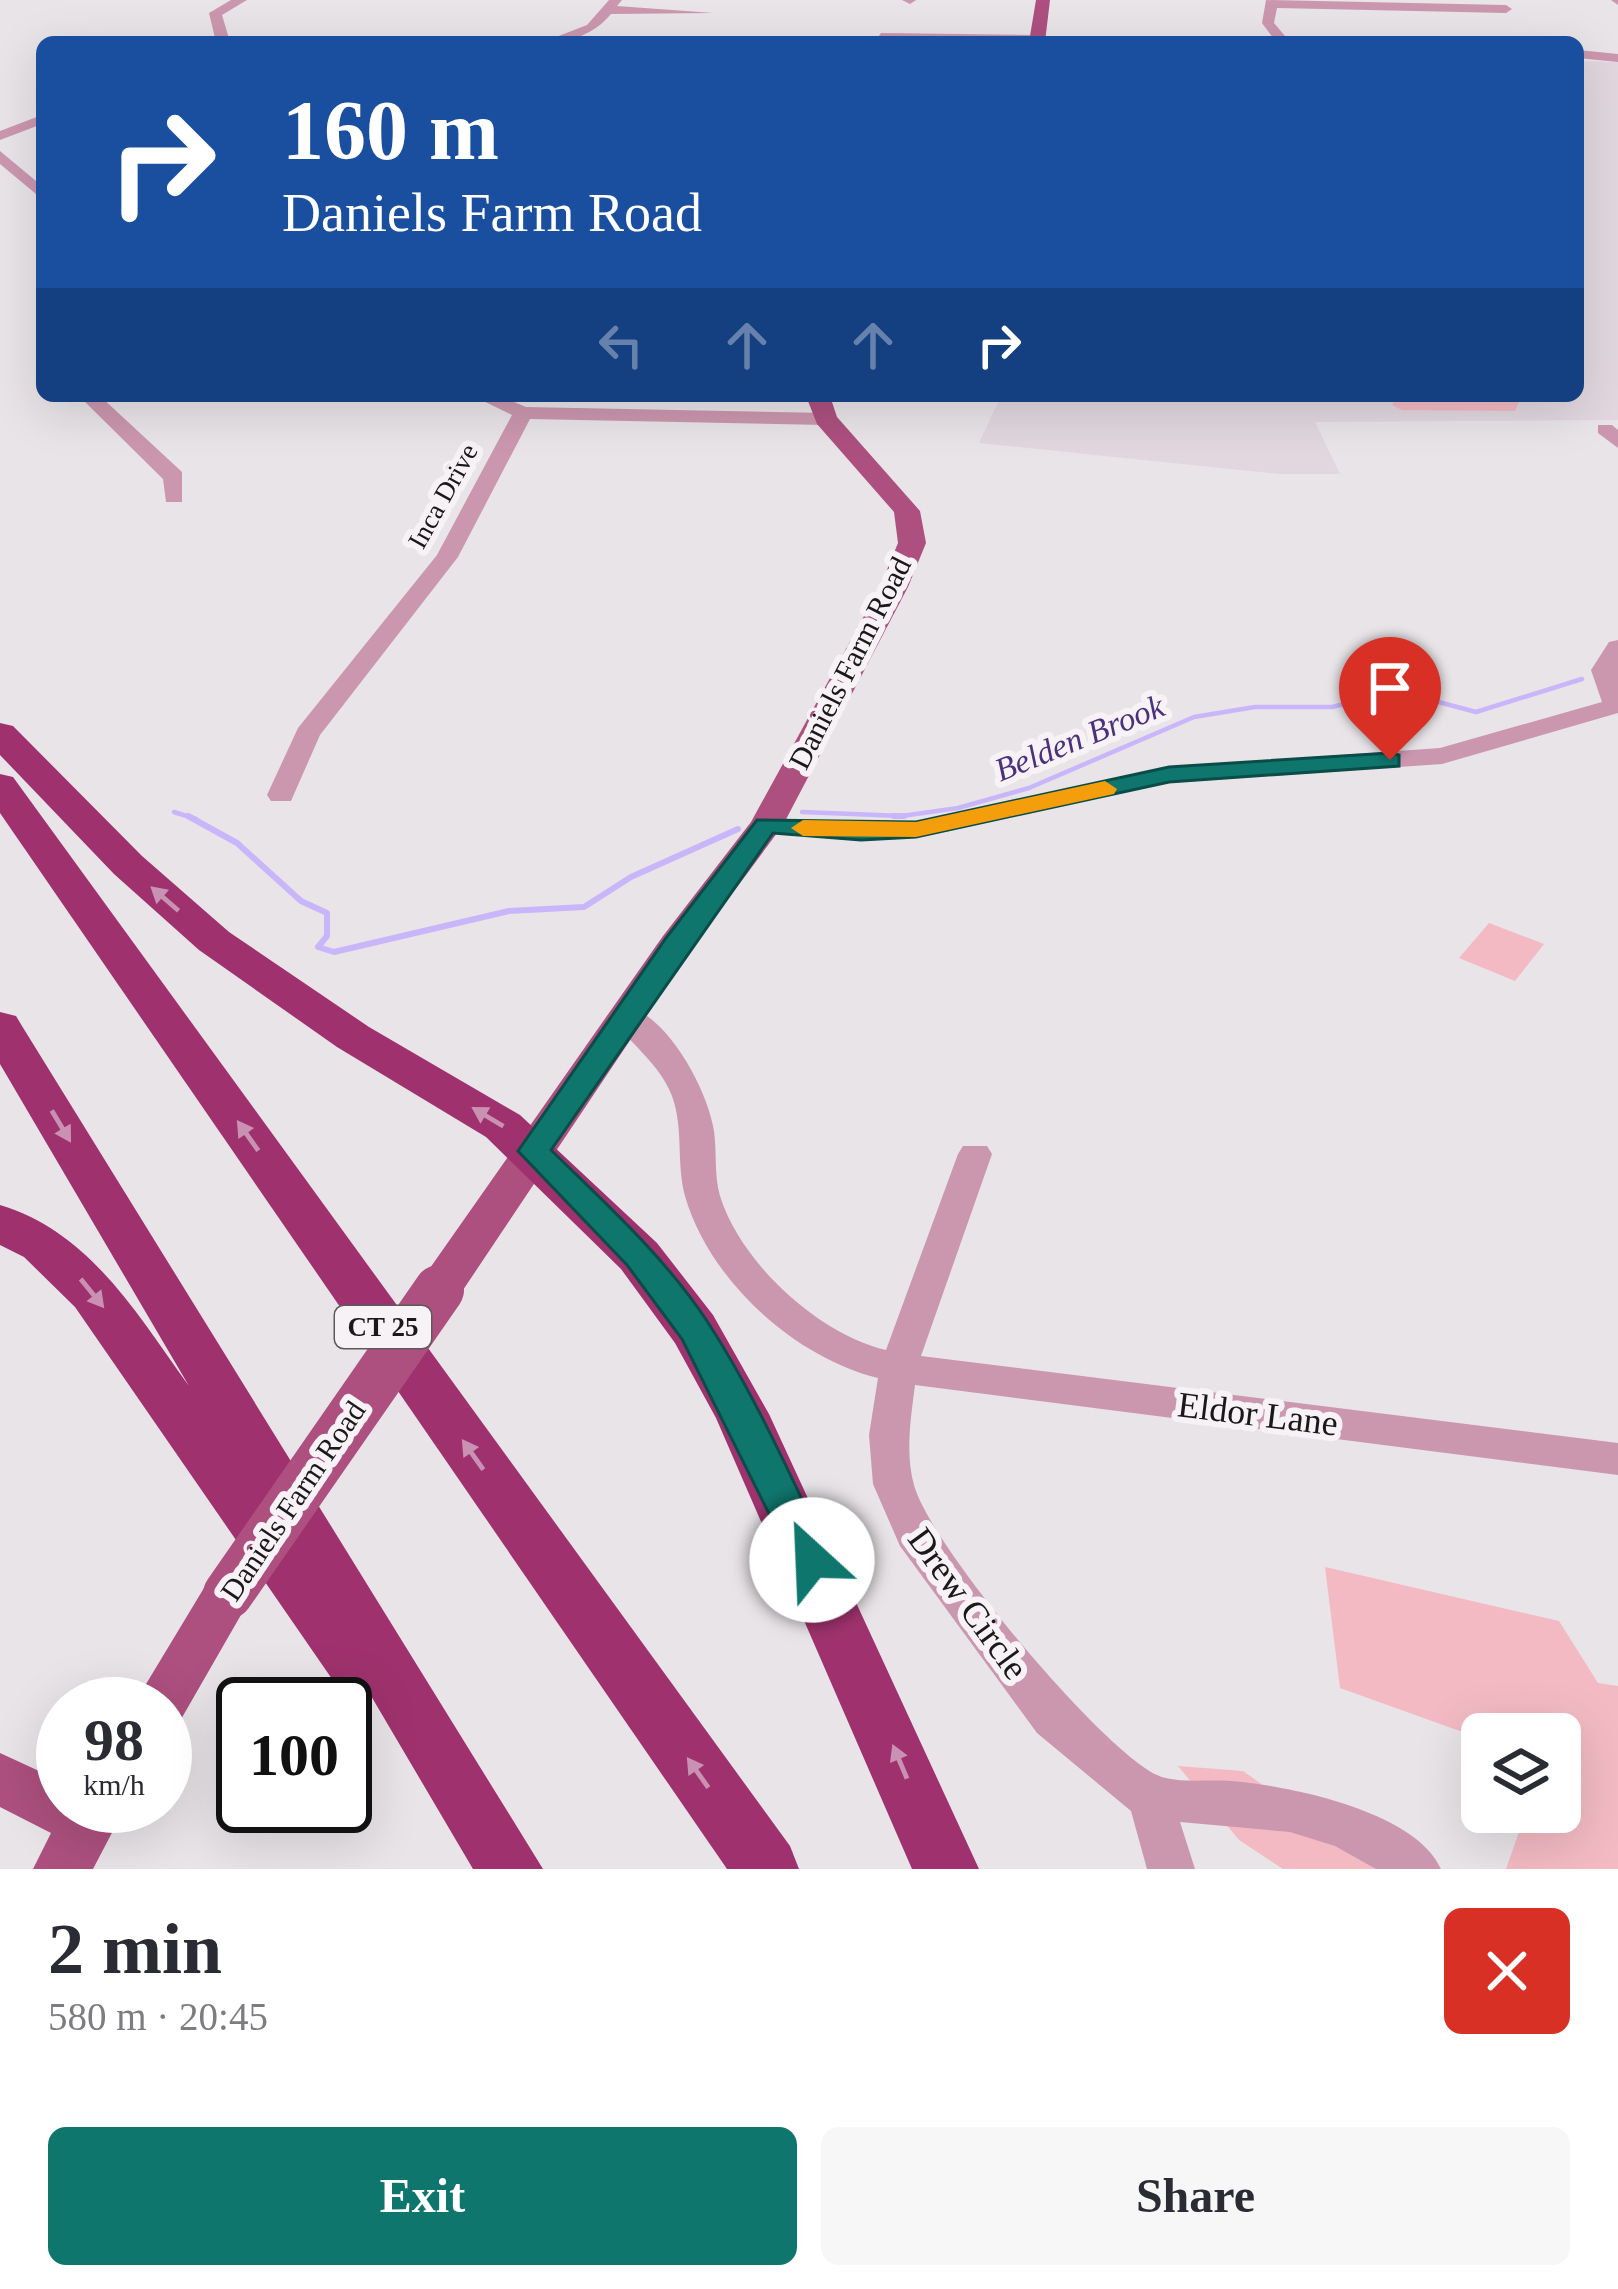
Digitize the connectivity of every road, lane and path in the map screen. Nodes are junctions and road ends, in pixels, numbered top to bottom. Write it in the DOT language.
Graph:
graph roads {
  1 [pos="241,0"];
  2 [pos="1043,0"];
  3 [pos="1272,2"];
  4 [pos="613,5"];
  5 [pos="1506,9"];
  6 [pos="707,13"];
  7 [pos="221,36"];
  8 [pos="573,36"];
  9 [pos="1038,36"];
  10 [pos="1278,36"];
  11 [pos="1584,56"];
  12 [pos="1615,58"];
  13 [pos="36,121"];
  14 [pos="0,136"];
  15 [pos="0,156"];
  16 [pos="36,189"];
  17 [pos="96,402"];
  18 [pos="497,402"];
  19 [pos="822,408"];
  20 [pos="523,413"];
  21 [pos="174,497"];
  22 [pos="1618,647"];
  23 [pos="1617,705"];
  24 [pos="0,734"];
  25 [pos="0,784"];
  26 [pos="281,795"];
  27 [pos="766,825"];
  28 [pos="627,1016"];
  29 [pos="0,1026"];
  30 [pos="534,1151"];
  31 [pos="975,1154"];
  32 [pos="0,1223"];
  33 [pos="898,1368"];
  34 [pos="1618,1459"];
  35 [pos="177,1677"];
  36 [pos="0,1779"];
  37 [pos="1150,1798"];
  38 [pos="36,1802"];
  39 [pos="501,1869"];
  40 [pos="511,1869"];
  41 [pos="766,1869"];
  42 [pos="946,1869"];
  43 [pos="1171,1869"];
  44 [pos="1417,1869"];
  1 -- 7 [label="street"];
  2 -- 9 [label="main road"];
  3 -- 5 [label="street"];
  3 -- 10 [label="street"];
  4 -- 6 [label="street"];
  4 -- 8 [label="street"];
  11 -- 12 [label="street"];
  13 -- 14 [label="street"];
  15 -- 16 [label="street"];
  17 -- 21 [label="street"];
  18 -- 20 [label="street"];
  19 -- 20 [label="street"];
  19 -- 27 [label="main road, Daniels Farm Road"];
  20 -- 26 [label="street, Inca Drive"];
  22 -- 23 [label="street"];
  23 -- 27 [label="street"];
  30 -- 24 [label="highway, one-way"];
  41 -- 25 [label="highway, CT 25, one-way"];
  27 -- 28 [label="main road, Daniels Farm Road"];
  28 -- 30 [label="main road, Daniels Farm Road"];
  28 -- 33 [label="street, Eldor Lane"];
  29 -- 40 [label="highway, one-way"];
  30 -- 35 [label="main road, Daniels Farm Road, bridge"];
  42 -- 30 [label="highway, one-way"];
  31 -- 33 [label="street, Drew Circle"];
  32 -- 39 [label="highway, one-way"];
  33 -- 34 [label="street, Eldor Lane"];
  33 -- 37 [label="street, Drew Circle"];
  36 -- 38 [label="main road"];
  37 -- 43 [label="street"];
  37 -- 44 [label="street"];
}
